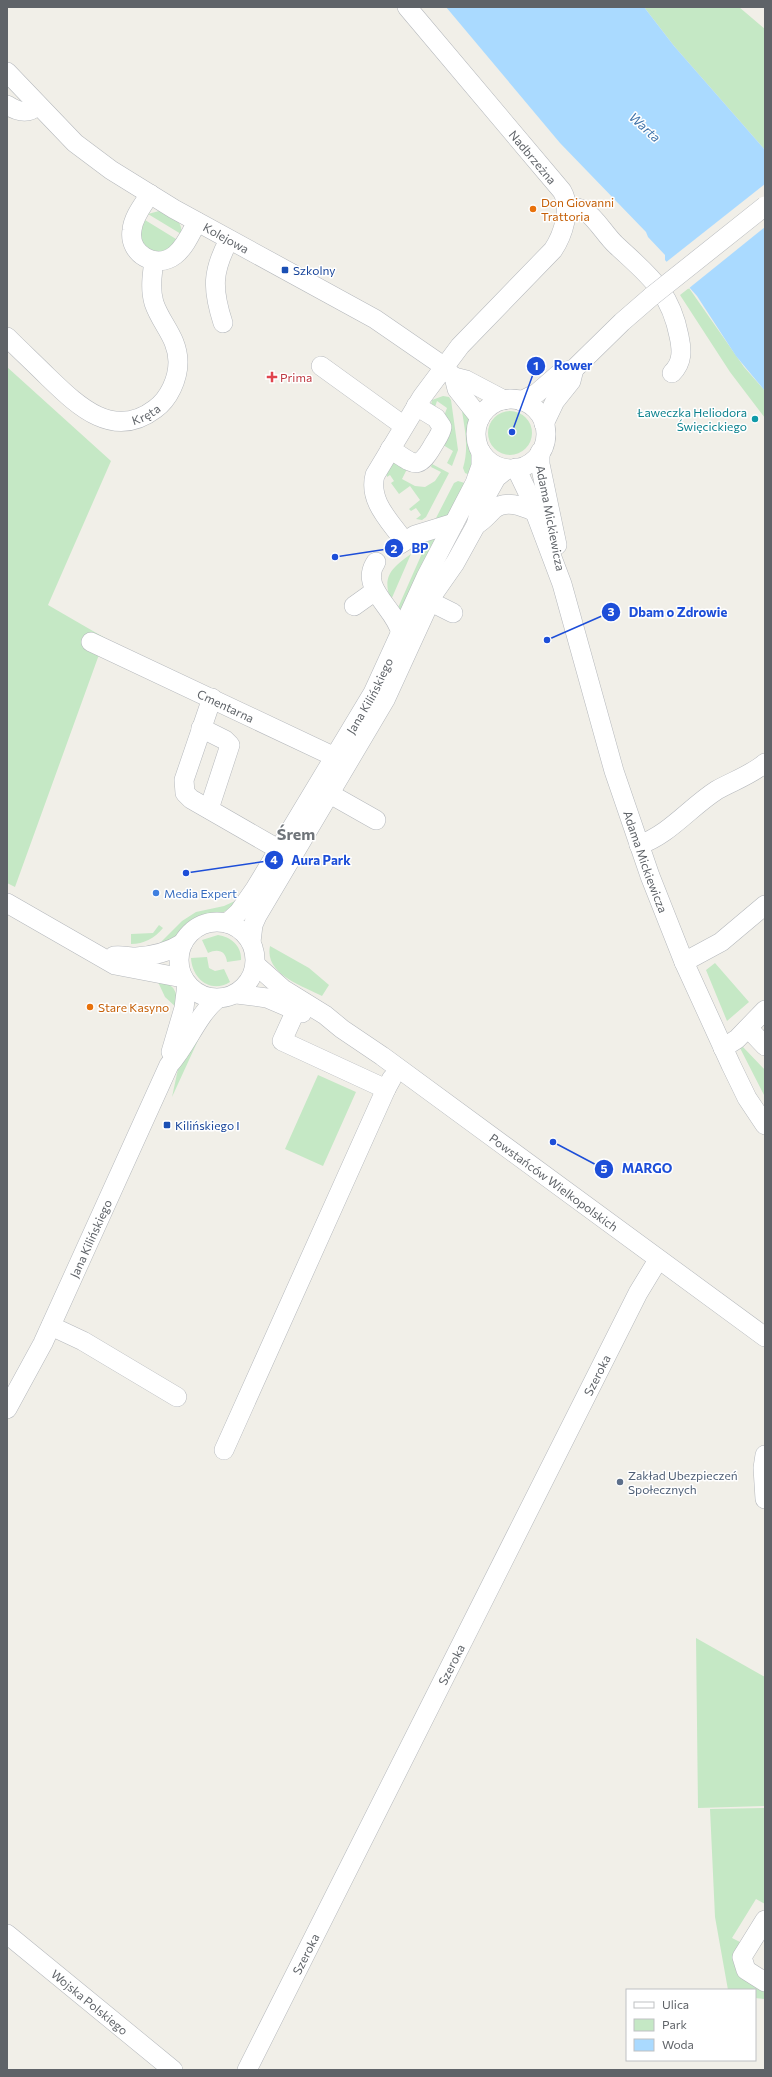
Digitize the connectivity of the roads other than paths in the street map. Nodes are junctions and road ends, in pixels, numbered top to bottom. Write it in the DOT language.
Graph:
graph roads {
  1 [pos="407,7"];
  2 [pos="7,72"];
  3 [pos="7,105"];
  4 [pos="38,105"];
  5 [pos="150,194"];
  6 [pos="765,206"];
  7 [pos="567,207"];
  8 [pos="198,222"];
  9 [pos="229,240"];
  10 [pos="154,261"];
  11 [pos="223,323"];
  12 [pos="7,337"];
  13 [pos="321,366"];
  14 [pos="574,369"];
  15 [pos="449,372"];
  16 [pos="672,373"];
  17 [pos="512,400"];
  18 [pos="416,406"];
  19 [pos="480,418"];
  20 [pos="544,424"];
  21 [pos="404,426"];
  22 [pos="390,449"];
  23 [pos="481,452"];
  24 [pos="540,452"];
  25 [pos="512,468"];
  26 [pos="535,512"];
  27 [pos="454,523"];
  28 [pos="476,525"];
  29 [pos="376,562"];
  30 [pos="562,584"];
  31 [pos="375,591"];
  32 [pos="430,602"];
  33 [pos="354,606"];
  34 [pos="453,613"];
  35 [pos="401,634"];
  36 [pos="97,644"];
  37 [pos="212,698"];
  38 [pos="201,728"];
  39 [pos="340,762"];
  40 [pos="765,763"];
  41 [pos="330,794"];
  42 [pos="209,809"];
  43 [pos="376,820"];
  44 [pos="639,845"];
  45 [pos="278,849"];
  46 [pos="7,903"];
  47 [pos="765,905"];
  48 [pos="227,923"];
  49 [pos="251,942"];
  50 [pos="183,943"];
  51 [pos="105,957"];
  52 [pos="684,962"];
  53 [pos="256,965"];
  54 [pos="185,981"];
  55 [pos="237,994"];
  56 [pos="217,999"];
  57 [pos="296,1010"];
  58 [pos="765,1010"];
  59 [pos="748,1028"];
  60 [pos="342,1029"];
  61 [pos="765,1046"];
  62 [pos="723,1048"];
  63 [pos="169,1065"];
  64 [pos="398,1068"];
  65 [pos="386,1089"];
  66 [pos="765,1125"];
  67 [pos="658,1260"];
  68 [pos="51,1326"];
  69 [pos="763,1330"];
  70 [pos="177,1397"];
  71 [pos="7,1409"];
  72 [pos="224,1450"];
  73 [pos="765,1455"];
  74 [pos="765,1499"];
  75 [pos="765,1920"];
  76 [pos="7,1934"];
  77 [pos="765,1982"];
  78 [pos="173,2070"];
  79 [pos="247,2070"];
  1 -- 7 [label="street, Nadbrzeżna"];
  2 -- 4 [label="street, Kolejowa"];
  3 -- 4 [label="street"];
  4 -- 5 [label="street, Kolejowa"];
  5 -- 8 [label="street, Kolejowa"];
  5 -- 10 [label="street"];
  6 -- 14 [label="street, bridge"];
  7 -- 15 [label="street"];
  7 -- 16 [label="street"];
  8 -- 9 [label="street, Kolejowa"];
  8 -- 10 [label="street"];
  9 -- 11 [label="street"];
  9 -- 15 [label="street, Kolejowa"];
  10 -- 12 [label="street, Kręta"];
  13 -- 21 [label="street"];
  14 -- 17 [label="street"];
  14 -- 20 [label="street"];
  15 -- 17 [label="street, Kolejowa"];
  15 -- 18 [label="street"];
  15 -- 19 [label="street"];
  17 -- 19 [label="street"];
  17 -- 20 [label="street"];
  18 -- 21 [label="street"];
  18 -- 22 [label="street"];
  19 -- 23 [label="street"];
  20 -- 24 [label="street"];
  21 -- 22 [label="street"];
  22 -- 27 [label="street"];
  23 -- 25 [label="street"];
  23 -- 27 [label="street, Jana Kilińskiego"];
  24 -- 25 [label="street"];
  24 -- 30 [label="street, Adama Mickiewicza"];
  25 -- 26 [label="street, Adama Mickiewicza"];
  25 -- 28 [label="street, Jana Kilińskiego"];
  26 -- 28 [label="street, Jana Kilińskiego"];
  26 -- 30 [label="street, Adama Mickiewicza"];
  27 -- 35 [label="street, Jana Kilińskiego"];
  28 -- 32 [label="street, Jana Kilińskiego"];
  29 -- 31 [label="street"];
  30 -- 44 [label="street, Adama Mickiewicza"];
  31 -- 33 [label="street"];
  31 -- 35 [label="street"];
  32 -- 34 [label="street"];
  32 -- 39 [label="street, Jana Kilińskiego"];
  35 -- 39 [label="street, Jana Kilińskiego"];
  36 -- 37 [label="street, Cmentarna"];
  37 -- 38 [label="street"];
  37 -- 39 [label="street, Cmentarna"];
  38 -- 42 [label="street"];
  38 -- 42 [label="street"];
  39 -- 41 [label="street, Jana Kilińskiego"];
  39 -- 45 [label="street, Jana Kilińskiego"];
  40 -- 44 [label="street"];
  41 -- 43 [label="street"];
  41 -- 49 [label="street, Jana Kilińskiego"];
  42 -- 45 [label="street"];
  44 -- 52 [label="street, Adama Mickiewicza"];
  45 -- 48 [label="street, Jana Kilińskiego"];
  46 -- 51 [label="street"];
  47 -- 52 [label="street"];
  48 -- 49 [label="street"];
  48 -- 50 [label="street"];
  49 -- 53 [label="street"];
  50 -- 51 [label="street"];
  50 -- 54 [label="street"];
  51 -- 54 [label="street"];
  52 -- 62 [label="street, Adama Mickiewicza"];
  53 -- 55 [label="street"];
  53 -- 60 [label="street, Powstańców Wielkopolskich"];
  54 -- 56 [label="street"];
  54 -- 63 [label="street, Jana Kilińskiego"];
  55 -- 56 [label="street"];
  55 -- 57 [label="street, Powstańców Wielkopolskich"];
  56 -- 63 [label="street, Jana Kilińskiego"];
  57 -- 60 [label="street, Powstańców Wielkopolskich"];
  57 -- 65 [label="street"];
  58 -- 59 [label="street"];
  59 -- 61 [label="street"];
  59 -- 62 [label="street"];
  60 -- 64 [label="street, Powstańców Wielkopolskich"];
  62 -- 66 [label="street, Adama Mickiewicza"];
  63 -- 68 [label="street, Jana Kilińskiego"];
  64 -- 65 [label="street"];
  64 -- 67 [label="street, Powstańców Wielkopolskich"];
  65 -- 72 [label="street"];
  67 -- 69 [label="street, Powstańców Wielkopolskich"];
  67 -- 79 [label="street, Szeroka"];
  68 -- 70 [label="street"];
  68 -- 71 [label="street, Jana Kilińskiego"];
  73 -- 74 [label="street"];
  75 -- 77 [label="street"];
  76 -- 78 [label="street, Wojska Polskiego"];
}
